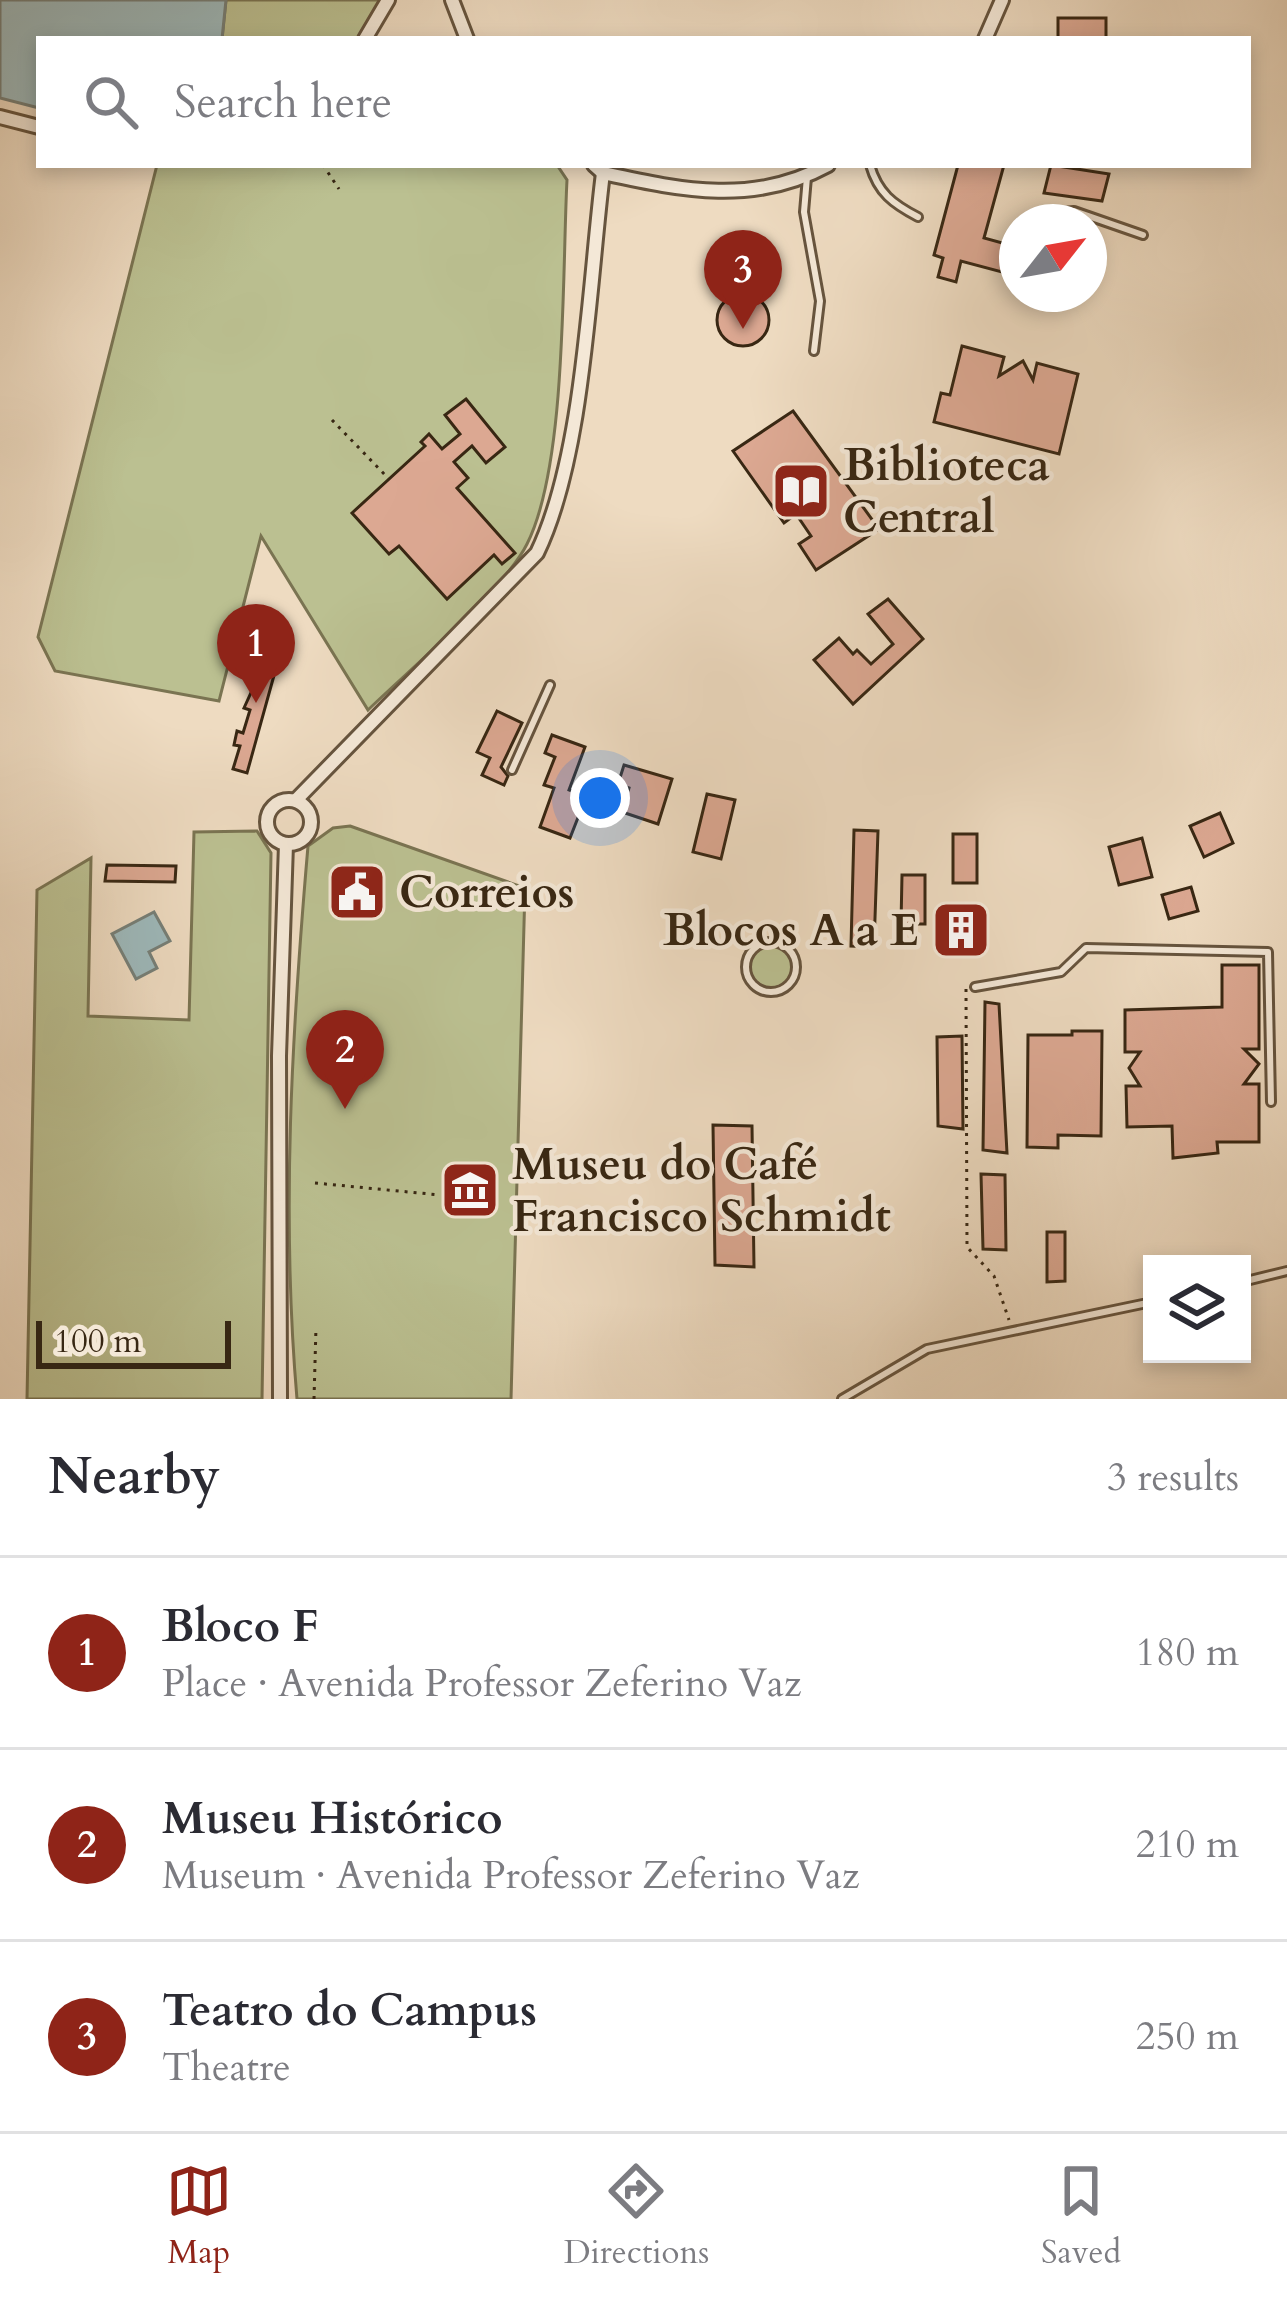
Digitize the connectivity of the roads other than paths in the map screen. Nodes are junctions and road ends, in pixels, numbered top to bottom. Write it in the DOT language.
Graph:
graph roads {
  1 [pos="388,0"];
  2 [pos="452,0"];
  3 [pos="1002,0"];
  4 [pos="367,36"];
  5 [pos="466,36"];
  6 [pos="986,36"];
  7 [pos="0,117"];
  8 [pos="36,126"];
  9 [pos="823,168"];
  10 [pos="870,168"];
  11 [pos="598,169"];
  12 [pos="807,177"];
  13 [pos="918,217"];
  14 [pos="1107,222"];
  15 [pos="1143,235"];
  16 [pos="814,351"];
  17 [pos="550,685"];
  18 [pos="512,770"];
  19 [pos="296,800"];
  20 [pos="286,844"];
  21 [pos="970,987"];
  22 [pos="770,992"];
  23 [pos="1271,1102"];
  24 [pos="1287,1271"];
  25 [pos="1251,1280"];
  26 [pos="1143,1304"];
  27 [pos="280,1399"];
  28 [pos="842,1399"];
  1 -- 4 [label="street"];
  2 -- 5 [label="street"];
  3 -- 6 [label="street"];
  7 -- 8 [label="street"];
  9 -- 12 [label="street"];
  10 -- 13 [label="lane"];
  11 -- 12 [label="street"];
  11 -- 19 [label="street"];
  12 -- 16 [label="lane"];
  14 -- 15 [label="lane"];
  17 -- 18 [label="lane"];
  19 -- 20 [label="street"];
  19 -- 20 [label="street"];
  20 -- 27 [label="street"];
  21 -- 23 [label="lane"];
  22 -- 22 [label="lane"];
  24 -- 25 [label="lane"];
  26 -- 28 [label="lane"];
}
